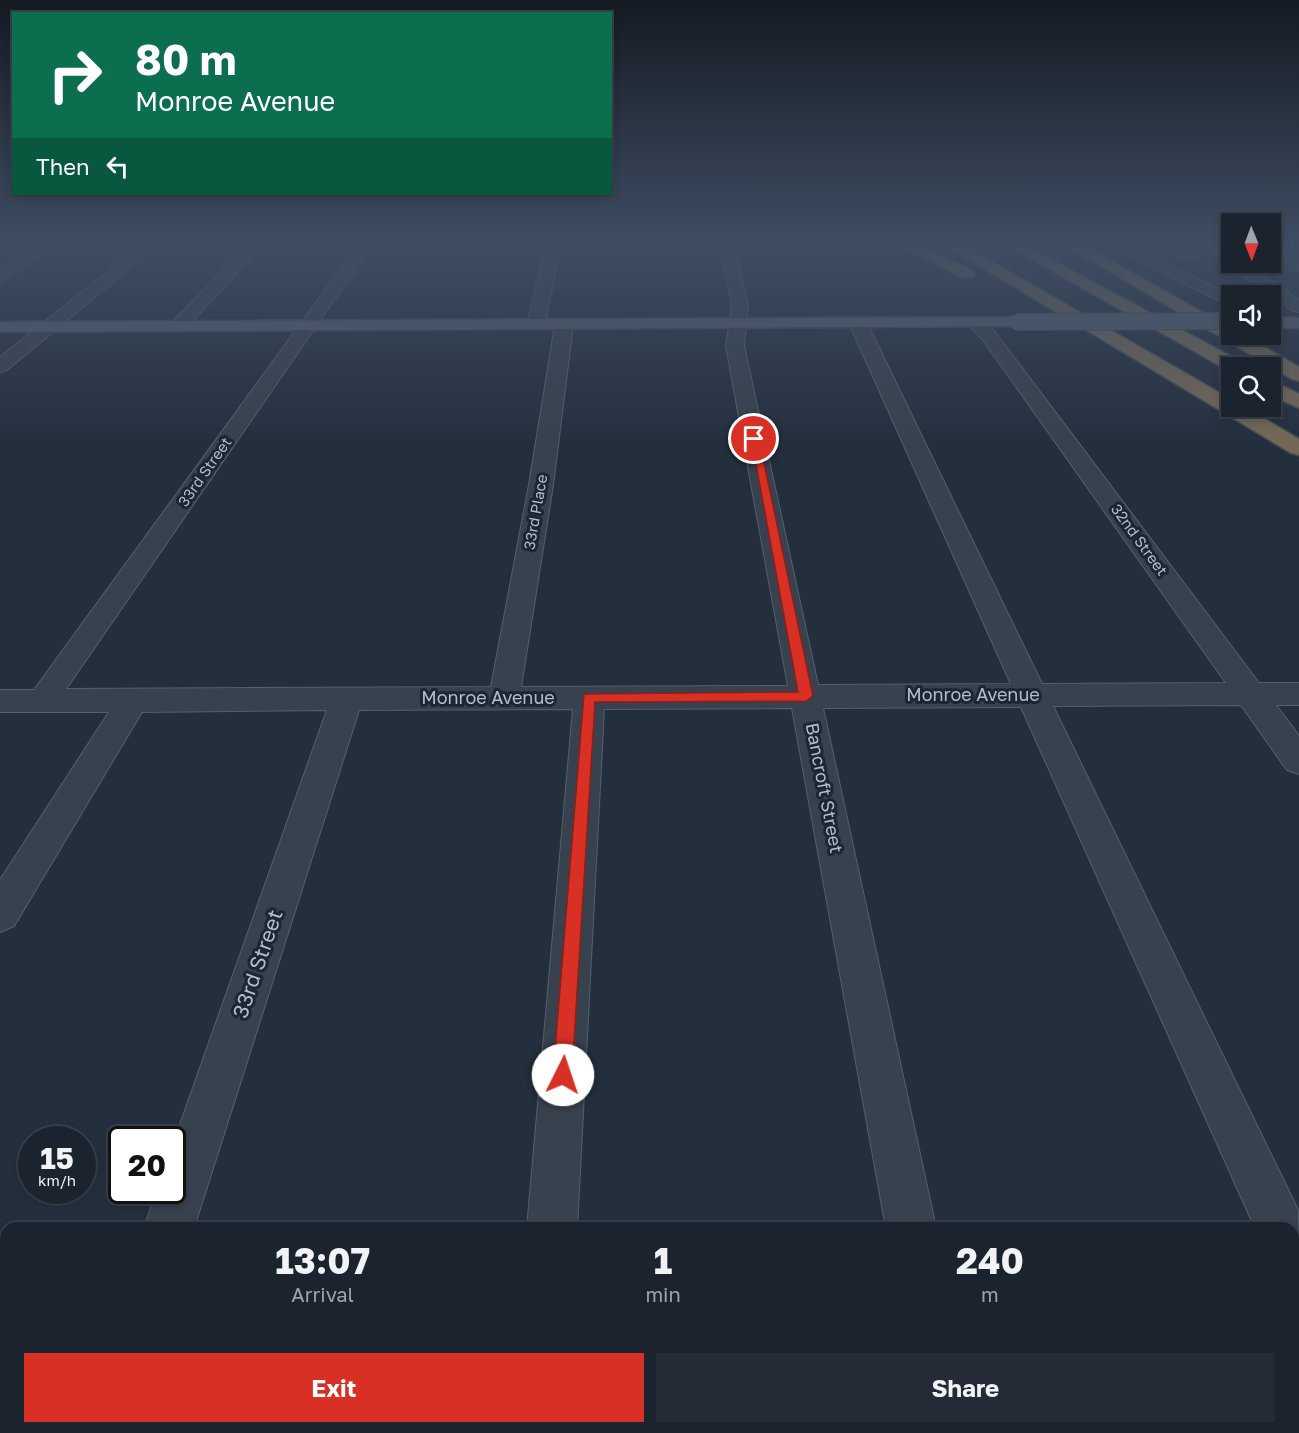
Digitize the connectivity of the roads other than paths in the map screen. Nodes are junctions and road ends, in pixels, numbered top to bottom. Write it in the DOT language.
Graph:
graph roads {
  1 [pos="71,309"];
  2 [pos="195,309"];
  3 [pos="321,309"];
  4 [pos="539,309"];
  5 [pos="740,309"];
  6 [pos="1035,309"];
  7 [pos="1061,309"];
  8 [pos="1130,309"];
  9 [pos="1184,309"];
  10 [pos="1221,321"];
  11 [pos="975,322"];
  12 [pos="1281,322"];
  13 [pos="739,323"];
  14 [pos="858,323"];
  15 [pos="1299,323"];
  16 [pos="536,324"];
  17 [pos="564,324"];
  18 [pos="178,326"];
  19 [pos="309,326"];
  20 [pos="0,327"];
  21 [pos="48,327"];
  22 [pos="1221,359"];
  23 [pos="0,366"];
  24 [pos="1299,375"];
  25 [pos="1281,392"];
  26 [pos="1205,393"];
  27 [pos="1299,402"];
  28 [pos="1299,448"];
  29 [pos="1251,694"];
  30 [pos="1299,694"];
  31 [pos="1030,695"];
  32 [pos="806,696"];
  33 [pos="504,698"];
  34 [pos="588,698"];
  35 [pos="347,699"];
  36 [pos="133,700"];
  37 [pos="0,701"];
  38 [pos="42,701"];
  39 [pos="1299,761"];
  40 [pos="0,914"];
  41 [pos="171,1222"];
  42 [pos="552,1222"];
  43 [pos="910,1222"];
  44 [pos="1277,1222"];
  1 -- 21 [label="street"];
  2 -- 18 [label="street"];
  3 -- 19 [label="street, 33rd Street"];
  4 -- 16 [label="street"];
  5 -- 13 [label="street, Bancroft Street"];
  6 -- 26 [label="highway"];
  7 -- 26 [label="highway"];
  8 -- 22 [label="highway"];
  9 -- 24 [label="highway"];
  10 -- 11 [label="main road, bridge"];
  11 -- 14 [label="main road"];
  11 -- 29 [label="street, 32nd Street"];
  12 -- 15 [label="main road"];
  13 -- 14 [label="main road"];
  13 -- 17 [label="main road"];
  13 -- 32 [label="street, Bancroft Street"];
  14 -- 31 [label="street"];
  16 -- 17 [label="main road"];
  16 -- 19 [label="main road"];
  17 -- 33 [label="street, 33rd Place"];
  18 -- 19 [label="main road"];
  18 -- 21 [label="main road"];
  19 -- 38 [label="street, 33rd Street"];
  20 -- 21 [label="main road"];
  21 -- 23 [label="street"];
  25 -- 27 [label="highway"];
  26 -- 28 [label="highway"];
  29 -- 30 [label="street, Monroe Avenue"];
  29 -- 31 [label="street, Monroe Avenue"];
  29 -- 39 [label="street, 32nd Street"];
  31 -- 32 [label="street, Monroe Avenue"];
  31 -- 44 [label="street"];
  32 -- 34 [label="street, Monroe Avenue"];
  32 -- 43 [label="street, Bancroft Street"];
  33 -- 34 [label="street, Monroe Avenue"];
  33 -- 35 [label="street, Monroe Avenue"];
  34 -- 42 [label="street"];
  35 -- 36 [label="street, Monroe Avenue"];
  35 -- 41 [label="street, 33rd Street"];
  36 -- 38 [label="street, Monroe Avenue"];
  36 -- 40 [label="street"];
  37 -- 38 [label="street, Monroe Avenue"];
}
